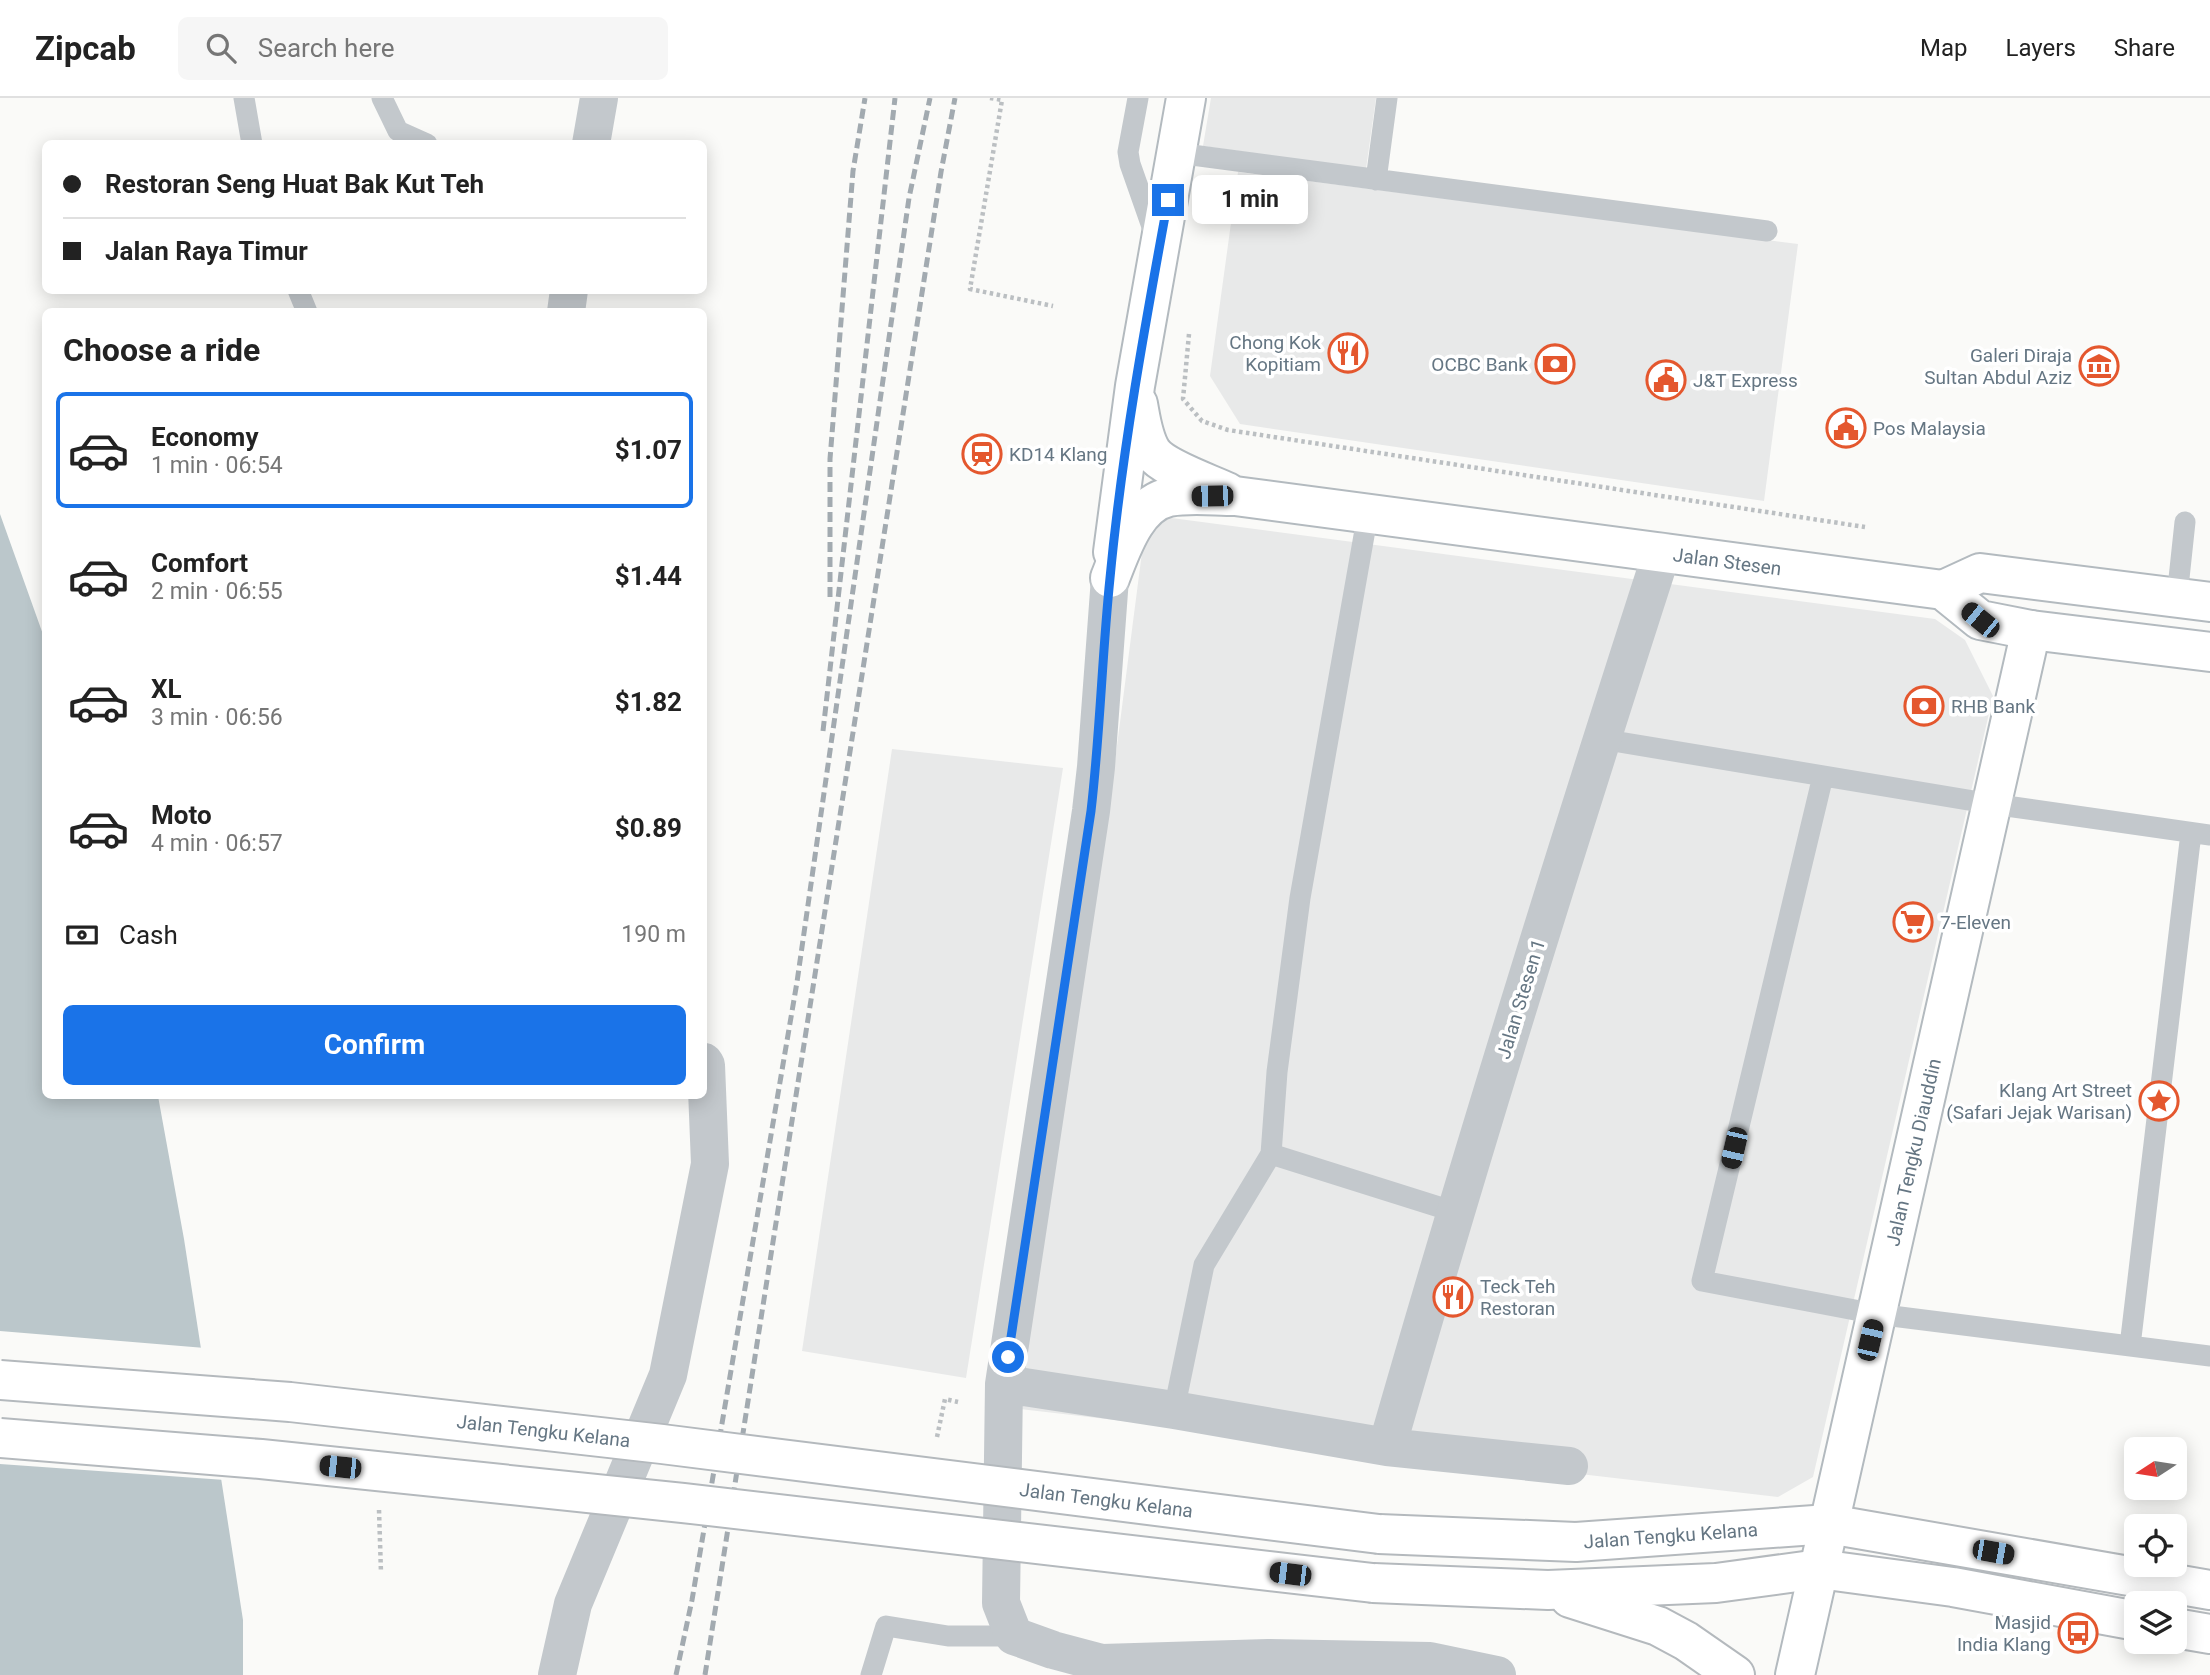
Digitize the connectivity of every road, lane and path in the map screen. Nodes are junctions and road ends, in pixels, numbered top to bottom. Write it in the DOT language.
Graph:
graph roads {
  1 [pos="244,98"];
  2 [pos="382,98"];
  3 [pos="599,98"];
  4 [pos="990,98"];
  5 [pos="1138,98"];
  6 [pos="1185,98"];
  7 [pos="1387,98"];
  8 [pos="251,140"];
  9 [pos="418,140"];
  10 [pos="592,140"];
  11 [pos="1177,153"];
  12 [pos="1376,180"];
  13 [pos="1767,231"];
  14 [pos="1160,246"];
  15 [pos="1053,306"];
  16 [pos="1189,334"];
  17 [pos="1135,386"];
  18 [pos="1235,496"];
  19 [pos="1368,513"];
  20 [pos="2185,522"];
  21 [pos="1865,527"];
  22 [pos="1662,552"];
  23 [pos="1110,578"];
  24 [pos="1943,590"];
  25 [pos="2193,600"];
  26 [pos="2031,630"];
  27 [pos="2210,652"];
  28 [pos="1601,738"];
  29 [pos="1823,776"];
  30 [pos="1992,804"];
  31 [pos="2200,834"];
  32 [pos="707,1090"];
  33 [pos="1271,1154"];
  34 [pos="1455,1212"];
  35 [pos="1876,1314"];
  36 [pos="2130,1346"];
  37 [pos="2210,1356"];
  38 [pos="0,1380"];
  39 [pos="1004,1384"];
  40 [pos="958,1402"];
  41 [pos="1174,1410"];
  42 [pos="937,1437"];
  43 [pos="0,1438"];
  44 [pos="1387,1447"];
  45 [pos="1569,1466"];
  46 [pos="379,1508"];
  47 [pos="1829,1524"];
  48 [pos="1819,1569"];
  49 [pos="381,1573"];
  50 [pos="1548,1590"];
  51 [pos="2210,1590"];
  52 [pos="2124,1619"];
  53 [pos="2187,1630"];
  54 [pos="2210,1634"];
  55 [pos="1014,1636"];
  56 [pos="1268,1666"];
  57 [pos="558,1675"];
  58 [pos="872,1675"];
  59 [pos="1497,1675"];
  60 [pos="1735,1675"];
  61 [pos="1795,1675"];
  1 -- 8 [label="lane"];
  2 -- 9 [label="lane"];
  3 -- 10 [label="street"];
  4 -- 15 [label="path"];
  5 -- 14 [label="lane"];
  6 -- 11 [label="main road"];
  7 -- 12 [label="lane"];
  11 -- 12 [label="lane"];
  11 -- 14 [label="main road"];
  12 -- 13 [label="lane"];
  14 -- 17 [label="main road"];
  16 -- 21 [label="path"];
  17 -- 18 [label="main road, Jalan Stesen"];
  17 -- 23 [label="main road"];
  18 -- 19 [label="main road, Jalan Stesen"];
  18 -- 23 [label="main road, Jalan Stesen"];
  19 -- 22 [label="main road, Jalan Stesen"];
  19 -- 33 [label="lane"];
  20 -- 25 [label="lane"];
  22 -- 24 [label="main road, Jalan Stesen"];
  22 -- 28 [label="street, Jalan Stesen 1"];
  23 -- 39 [label="street"];
  24 -- 25 [label="main road"];
  24 -- 26 [label="main road"];
  26 -- 27 [label="main road"];
  26 -- 30 [label="main road, Jalan Tengku Diauddin"];
  28 -- 29 [label="lane"];
  28 -- 34 [label="street, Jalan Stesen 1"];
  29 -- 30 [label="lane"];
  29 -- 35 [label="lane"];
  30 -- 31 [label="lane"];
  30 -- 35 [label="main road, Jalan Tengku Diauddin"];
  31 -- 36 [label="lane"];
  32 -- 57 [label="street"];
  33 -- 34 [label="lane"];
  33 -- 41 [label="lane"];
  34 -- 44 [label="street, Jalan Stesen 1"];
  35 -- 36 [label="lane"];
  35 -- 47 [label="main road, Jalan Tengku Diauddin"];
  36 -- 37 [label="lane"];
  38 -- 47 [label="main road, Jalan Tengku Kelana, bridge"];
  39 -- 41 [label="street"];
  39 -- 55 [label="street"];
  40 -- 42 [label="path"];
  41 -- 44 [label="street"];
  43 -- 50 [label="main road, bridge"];
  44 -- 45 [label="street"];
  46 -- 49 [label="path"];
  47 -- 48 [label="main road, Jalan Tengku Diauddin"];
  47 -- 51 [label="main road, Jalan Tengku Kelana"];
  48 -- 50 [label="main road"];
  48 -- 52 [label="main road"];
  48 -- 61 [label="main road, Jalan Tengku Diauddin"];
  50 -- 60 [label="main road"];
  53 -- 54 [label="main road"];
  55 -- 56 [label="street"];
  55 -- 58 [label="lane"];
  56 -- 59 [label="street"];
}
